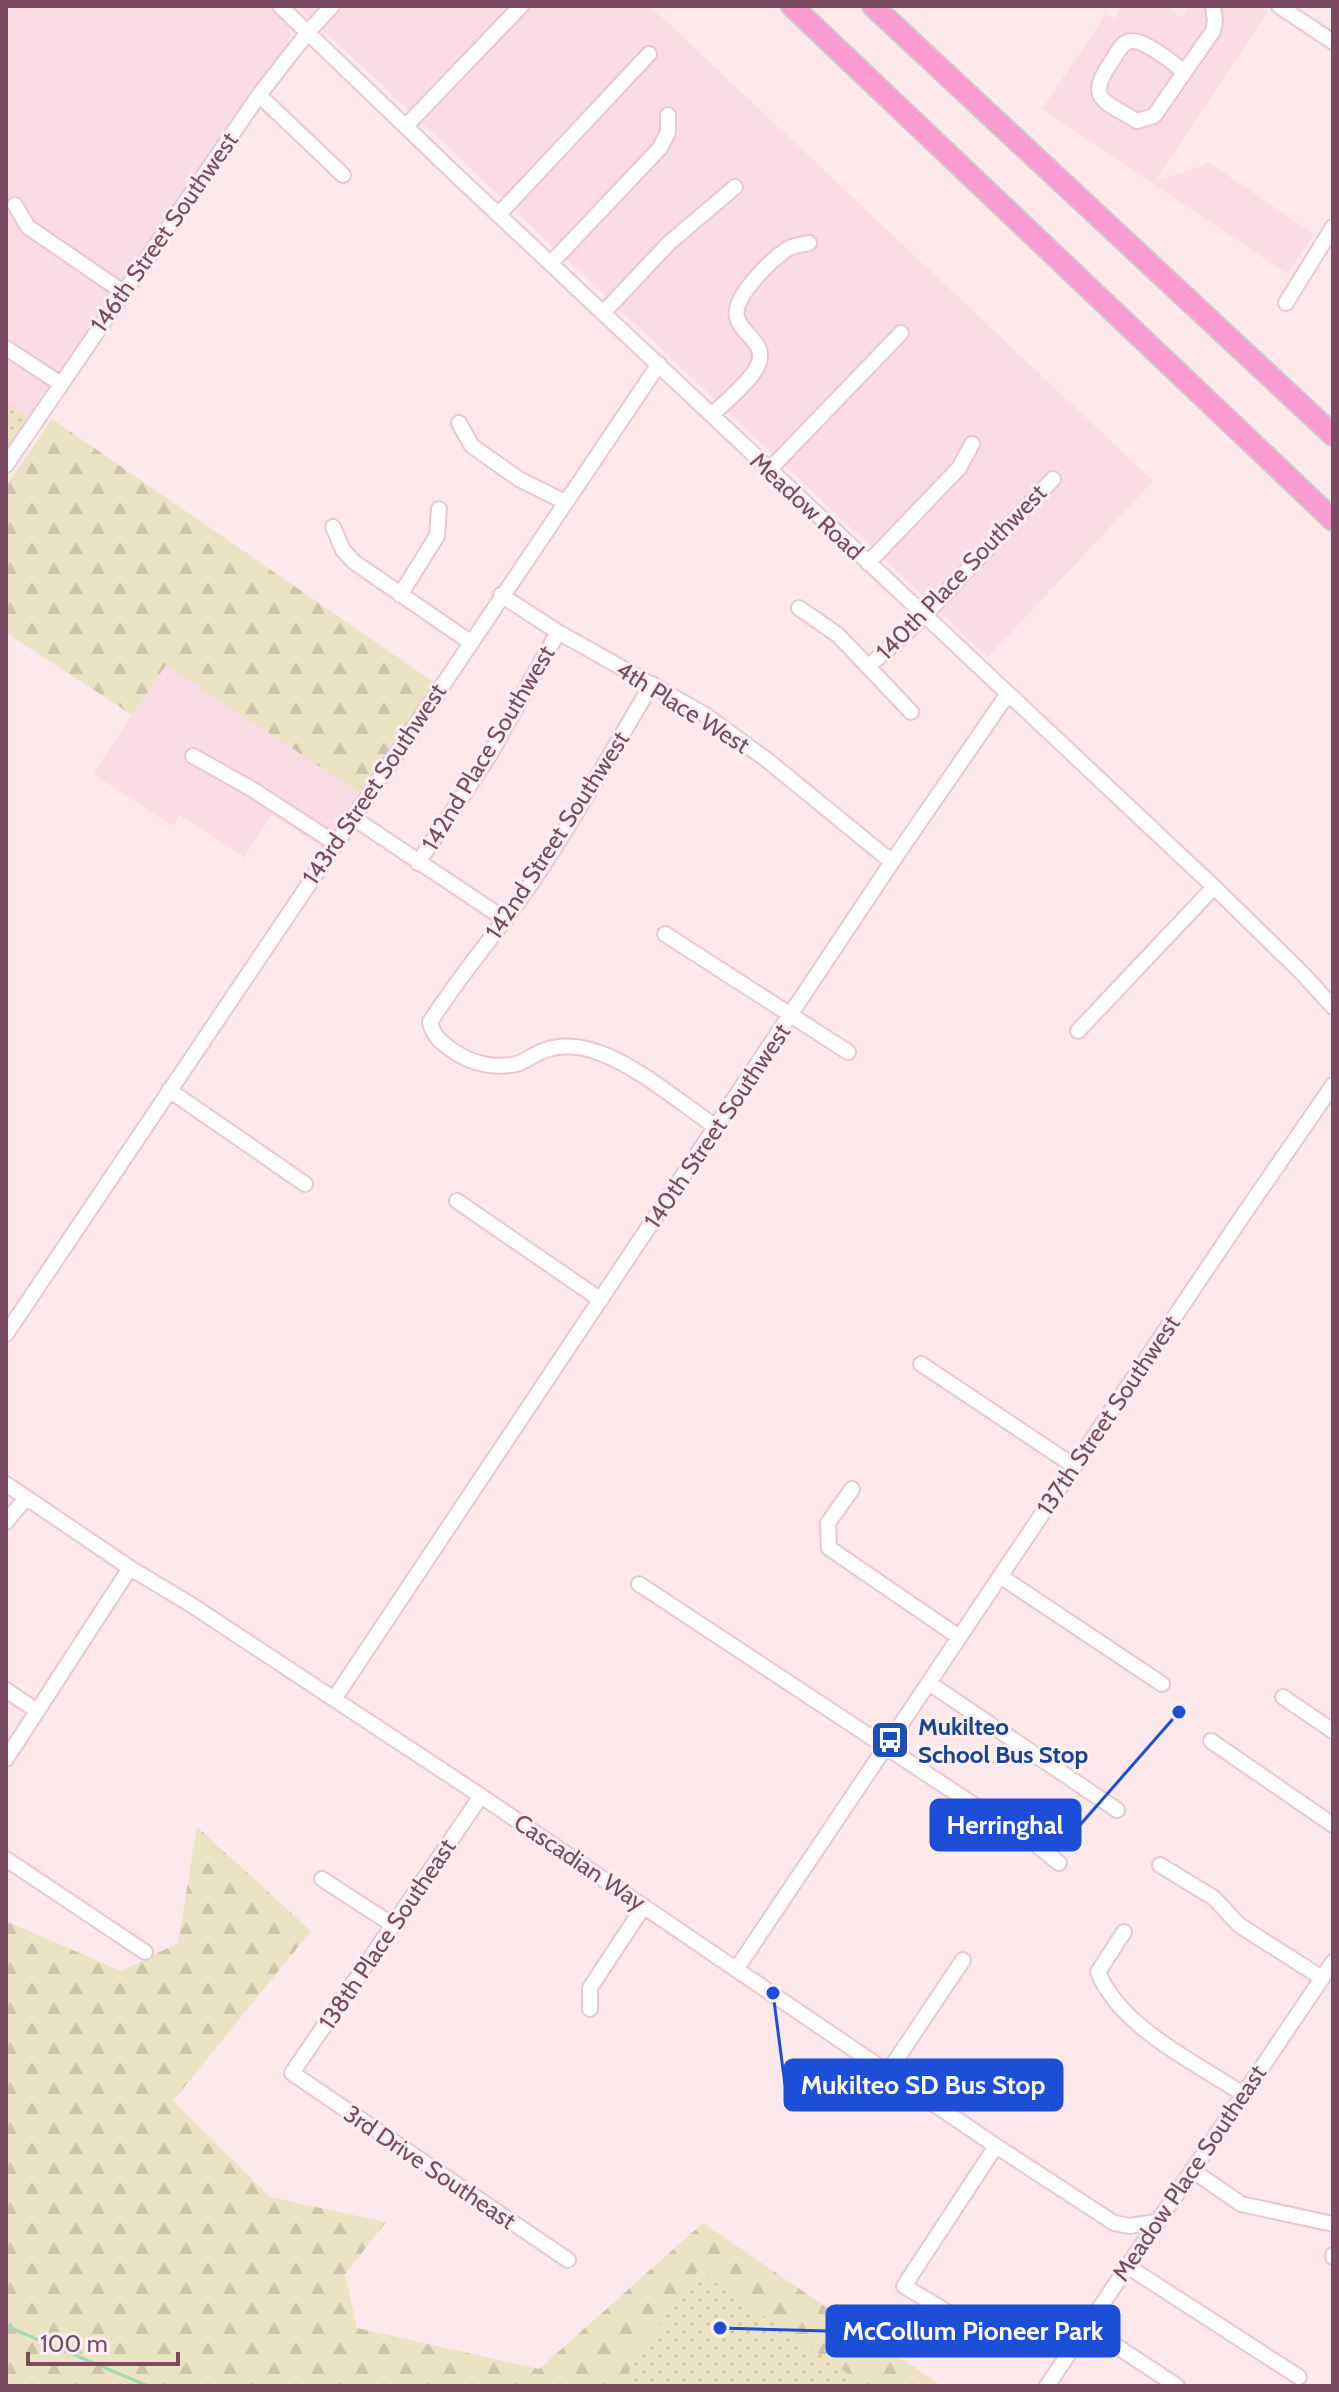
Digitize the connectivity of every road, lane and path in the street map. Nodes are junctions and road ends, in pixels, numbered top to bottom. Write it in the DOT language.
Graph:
graph roads {
  1 [pos="280,6"];
  2 [pos="332,6"];
  3 [pos="521,6"];
  4 [pos="792,6"];
  5 [pos="873,6"];
  6 [pos="1213,6"];
  7 [pos="1279,6"];
  8 [pos="308,32"];
  9 [pos="1333,42"];
  10 [pos="649,54"];
  11 [pos="1185,72"];
  12 [pos="259,95"];
  13 [pos="668,115"];
  14 [pos="406,126"];
  15 [pos="343,175"];
  16 [pos="735,187"];
  17 [pos="15,205"];
  18 [pos="499,214"];
  19 [pos="1333,227"];
  20 [pos="809,243"];
  21 [pos="552,262"];
  22 [pos="123,292"];
  23 [pos="1286,303"];
  24 [pos="604,312"];
  25 [pos="901,333"];
  26 [pos="6,348"];
  27 [pos="659,364"];
  28 [pos="61,384"];
  29 [pos="712,415"];
  30 [pos="459,423"];
  31 [pos="1333,435"];
  32 [pos="972,444"];
  33 [pos="6,465"];
  34 [pos="769,470"];
  35 [pos="1053,479"];
  36 [pos="565,502"];
  37 [pos="439,509"];
  38 [pos="1333,520"];
  39 [pos="333,527"];
  40 [pos="868,563"];
  41 [pos="400,595"];
  42 [pos="501,595"];
  43 [pos="799,608"];
  44 [pos="924,616"];
  45 [pos="558,632"];
  46 [pos="470,642"];
  47 [pos="869,666"];
  48 [pos="652,684"];
  49 [pos="1007,695"];
  50 [pos="911,712"];
  51 [pos="193,756"];
  52 [pos="352,817"];
  53 [pos="335,843"];
  54 [pos="892,862"];
  55 [pos="418,863"];
  56 [pos="1214,887"];
  57 [pos="506,920"];
  58 [pos="665,934"];
  59 [pos="1333,1007"];
  60 [pos="790,1016"];
  61 [pos="1078,1031"];
  62 [pos="848,1052"];
  63 [pos="1333,1085"];
  64 [pos="169,1090"];
  65 [pos="716,1127"];
  66 [pos="305,1184"];
  67 [pos="457,1201"];
  68 [pos="601,1300"];
  69 [pos="6,1334"];
  70 [pos="921,1364"];
  71 [pos="1074,1466"];
  72 [pos="6,1484"];
  73 [pos="852,1489"];
  74 [pos="26,1498"];
  75 [pos="6,1522"];
  76 [pos="130,1568"];
  77 [pos="1000,1576"];
  78 [pos="639,1584"];
  79 [pos="959,1637"];
  80 [pos="929,1683"];
  81 [pos="1162,1684"];
  82 [pos="6,1690"];
  83 [pos="1283,1697"];
  84 [pos="334,1699"];
  85 [pos="37,1711"];
  86 [pos="1333,1731"];
  87 [pos="1211,1741"];
  88 [pos="886,1747"];
  89 [pos="6,1759"];
  90 [pos="481,1796"];
  91 [pos="1117,1810"];
  92 [pos="1333,1825"];
  93 [pos="6,1859"];
  94 [pos="1059,1863"];
  95 [pos="1160,1865"];
  96 [pos="322,1879"];
  97 [pos="644,1906"];
  98 [pos="393,1925"];
  99 [pos="1124,1932"];
  100 [pos="145,1952"];
  101 [pos="963,1960"];
  102 [pos="1333,1962"];
  103 [pos="737,1968"];
  104 [pos="1322,1978"];
  105 [pos="590,2009"];
  106 [pos="888,2072"];
  107 [pos="292,2073"];
  108 [pos="1243,2094"];
  109 [pos="996,2146"];
  110 [pos="1192,2170"];
  111 [pos="1156,2222"];
  112 [pos="1333,2224"];
  113 [pos="568,2260"];
  114 [pos="1127,2266"];
  115 [pos="949,2313"];
  116 [pos="1086,2326"];
  117 [pos="1299,2377"];
  118 [pos="1047,2386"];
  119 [pos="1177,2386"];
  1 -- 8 [label="street, Meadow Road"];
  2 -- 8 [label="street, 146th Street Southwest"];
  3 -- 14 [label="street"];
  4 -- 38 [label="highway"];
  5 -- 31 [label="highway"];
  6 -- 11 [label="street"];
  7 -- 9 [label="street"];
  8 -- 12 [label="street, 146th Street Southwest"];
  8 -- 14 [label="street, Meadow Road"];
  10 -- 18 [label="street"];
  11 -- 11 [label="street"];
  12 -- 15 [label="street"];
  12 -- 22 [label="street, 146th Street Southwest"];
  13 -- 21 [label="street"];
  14 -- 18 [label="street, Meadow Road"];
  16 -- 24 [label="street"];
  17 -- 22 [label="street"];
  18 -- 21 [label="street, Meadow Road"];
  19 -- 23 [label="street"];
  20 -- 29 [label="street"];
  21 -- 24 [label="street, Meadow Road"];
  22 -- 28 [label="street, 146th Street Southwest"];
  24 -- 27 [label="street, Meadow Road"];
  25 -- 34 [label="street"];
  26 -- 28 [label="street"];
  27 -- 29 [label="street, Meadow Road"];
  27 -- 36 [label="street, 143rd Street Southwest"];
  28 -- 33 [label="street, 146th Street Southwest"];
  29 -- 34 [label="street, Meadow Road"];
  30 -- 36 [label="street"];
  32 -- 40 [label="street"];
  34 -- 40 [label="street, Meadow Road"];
  35 -- 44 [label="street, 140th Place Southwest"];
  36 -- 42 [label="street, 143rd Street Southwest"];
  37 -- 41 [label="street"];
  39 -- 41 [label="street"];
  40 -- 44 [label="street, Meadow Road"];
  41 -- 46 [label="street"];
  42 -- 45 [label="street, 4th Place West"];
  42 -- 46 [label="street, 143rd Street Southwest"];
  43 -- 47 [label="street"];
  44 -- 47 [label="street, 140th Place Southwest"];
  44 -- 49 [label="street, Meadow Road"];
  45 -- 48 [label="street, 4th Place West"];
  45 -- 55 [label="street, 142nd Place Southwest"];
  46 -- 52 [label="street, 143rd Street Southwest"];
  47 -- 50 [label="street"];
  48 -- 54 [label="street, 4th Place West"];
  48 -- 57 [label="street, 142nd Street Southwest"];
  49 -- 54 [label="street, 140th Street Southwest"];
  49 -- 56 [label="street, Meadow Road"];
  51 -- 53 [label="street"];
  52 -- 53 [label="street, 143rd Street Southwest"];
  52 -- 55 [label="street"];
  53 -- 64 [label="street, 143rd Street Southwest"];
  54 -- 60 [label="street, 140th Street Southwest"];
  55 -- 57 [label="street"];
  56 -- 59 [label="street, Meadow Road"];
  56 -- 61 [label="street"];
  57 -- 65 [label="street, 142nd Street Southwest"];
  58 -- 60 [label="street"];
  60 -- 62 [label="street"];
  60 -- 65 [label="street, 140th Street Southwest"];
  63 -- 71 [label="street, 137th Street Southwest"];
  64 -- 66 [label="street"];
  64 -- 69 [label="street, 143rd Street Southwest"];
  65 -- 68 [label="street, 140th Street Southwest"];
  67 -- 68 [label="street"];
  68 -- 84 [label="street, 140th Street Southwest"];
  70 -- 71 [label="street"];
  71 -- 77 [label="street, 137th Street Southwest"];
  72 -- 74 [label="street, Cascadian Way"];
  73 -- 79 [label="street"];
  74 -- 75 [label="street"];
  74 -- 76 [label="street, Cascadian Way"];
  76 -- 84 [label="street, Cascadian Way"];
  76 -- 85 [label="street"];
  77 -- 79 [label="street, 137th Street Southwest"];
  77 -- 81 [label="street"];
  78 -- 88 [label="street"];
  79 -- 80 [label="street, 137th Street Southwest"];
  80 -- 88 [label="street, 137th Street Southwest"];
  80 -- 91 [label="street"];
  82 -- 85 [label="street"];
  83 -- 86 [label="street"];
  84 -- 90 [label="street, Cascadian Way"];
  85 -- 89 [label="street"];
  87 -- 92 [label="street"];
  88 -- 94 [label="street"];
  88 -- 103 [label="street, 137th Street Southwest"];
  90 -- 97 [label="street, Cascadian Way"];
  90 -- 98 [label="street, 138th Place Southeast"];
  93 -- 100 [label="street"];
  95 -- 104 [label="street"];
  96 -- 98 [label="street"];
  97 -- 103 [label="street, Cascadian Way"];
  97 -- 105 [label="street"];
  98 -- 107 [label="street, 138th Place Southeast"];
  99 -- 108 [label="street"];
  101 -- 106 [label="street"];
  102 -- 104 [label="street, Meadow Place Southeast"];
  103 -- 106 [label="street, Cascadian Way"];
  104 -- 108 [label="street, Meadow Place Southeast"];
  106 -- 109 [label="street, Cascadian Way"];
  107 -- 113 [label="street, 3rd Drive Southeast"];
  108 -- 110 [label="street, Meadow Place Southeast"];
  109 -- 111 [label="street, Cascadian Way"];
  109 -- 115 [label="street"];
  110 -- 111 [label="street, Meadow Place Southeast"];
  110 -- 112 [label="street"];
  111 -- 114 [label="street, Meadow Place Southeast"];
  114 -- 116 [label="street, Meadow Place Southeast"];
  114 -- 117 [label="street"];
  116 -- 118 [label="street, Meadow Place Southeast"];
  116 -- 119 [label="street"];
}
